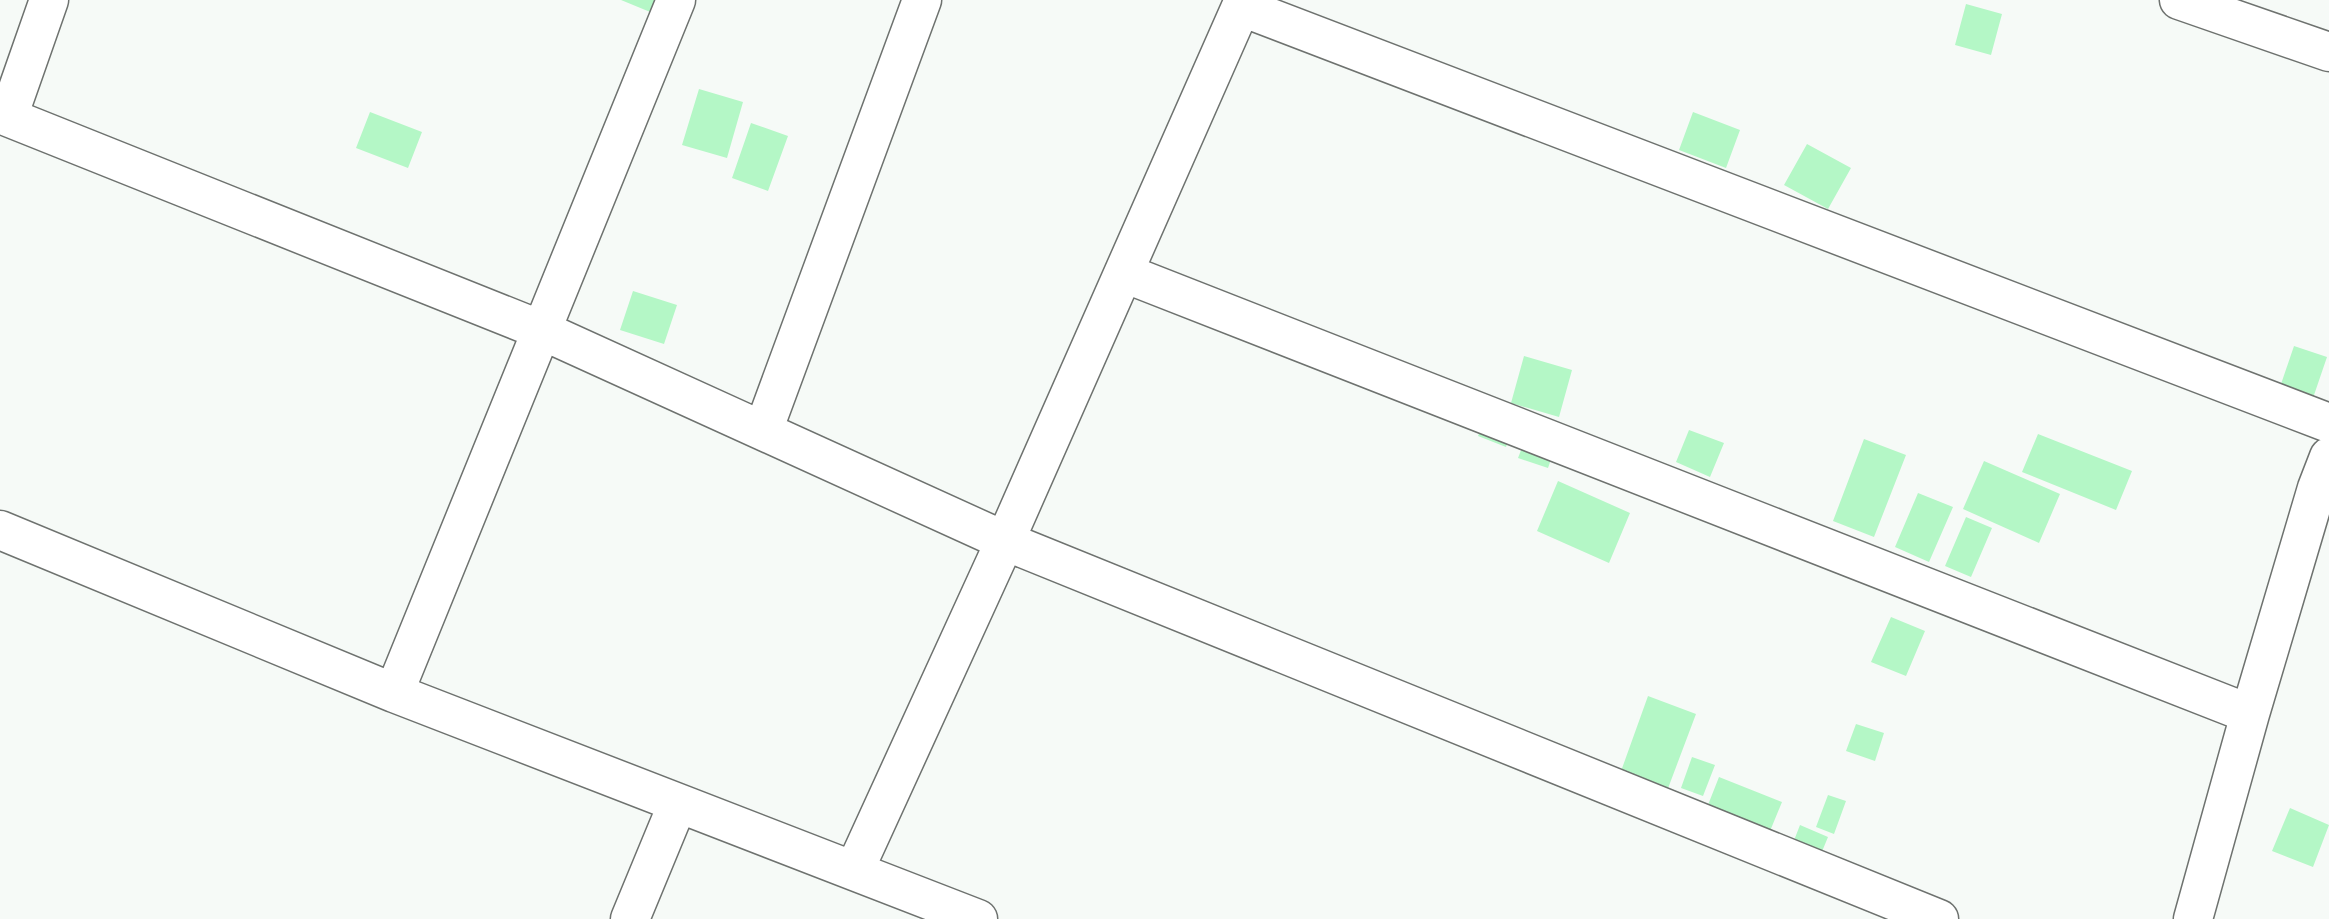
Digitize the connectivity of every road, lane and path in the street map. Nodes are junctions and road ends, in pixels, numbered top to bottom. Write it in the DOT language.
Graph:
graph roads {
  1 [pos="49,0"];
  2 [pos="676,0"];
  3 [pos="922,0"];
  4 [pos="2179,0"];
  5 [pos="1243,3"];
  6 [pos="2329,52"];
  7 [pos="4,115"];
  8 [pos="1124,273"];
  9 [pos="541,330"];
  10 [pos="2329,423"];
  11 [pos="763,431"];
  12 [pos="2329,457"];
  13 [pos="0,530"];
  14 [pos="1005,541"];
  15 [pos="394,693"];
  16 [pos="2250,714"];
  17 [pos="678,803"];
  18 [pos="854,871"];
  19 [pos="963,916"];
  20 [pos="630,919"];
  21 [pos="1939,919"];
  22 [pos="2193,919"];
  1 -- 7 [label="street"];
  2 -- 9 [label="street"];
  3 -- 11 [label="street"];
  4 -- 6 [label="street"];
  5 -- 8 [label="street"];
  5 -- 10 [label="street"];
  7 -- 9 [label="street"];
  8 -- 14 [label="street"];
  8 -- 16 [label="street"];
  9 -- 11 [label="street"];
  9 -- 15 [label="street"];
  11 -- 14 [label="street"];
  12 -- 16 [label="street"];
  13 -- 15 [label="street"];
  14 -- 18 [label="street"];
  14 -- 21 [label="street"];
  15 -- 17 [label="street"];
  16 -- 22 [label="street"];
  17 -- 18 [label="street"];
  17 -- 20 [label="street"];
  18 -- 19 [label="street"];
}
